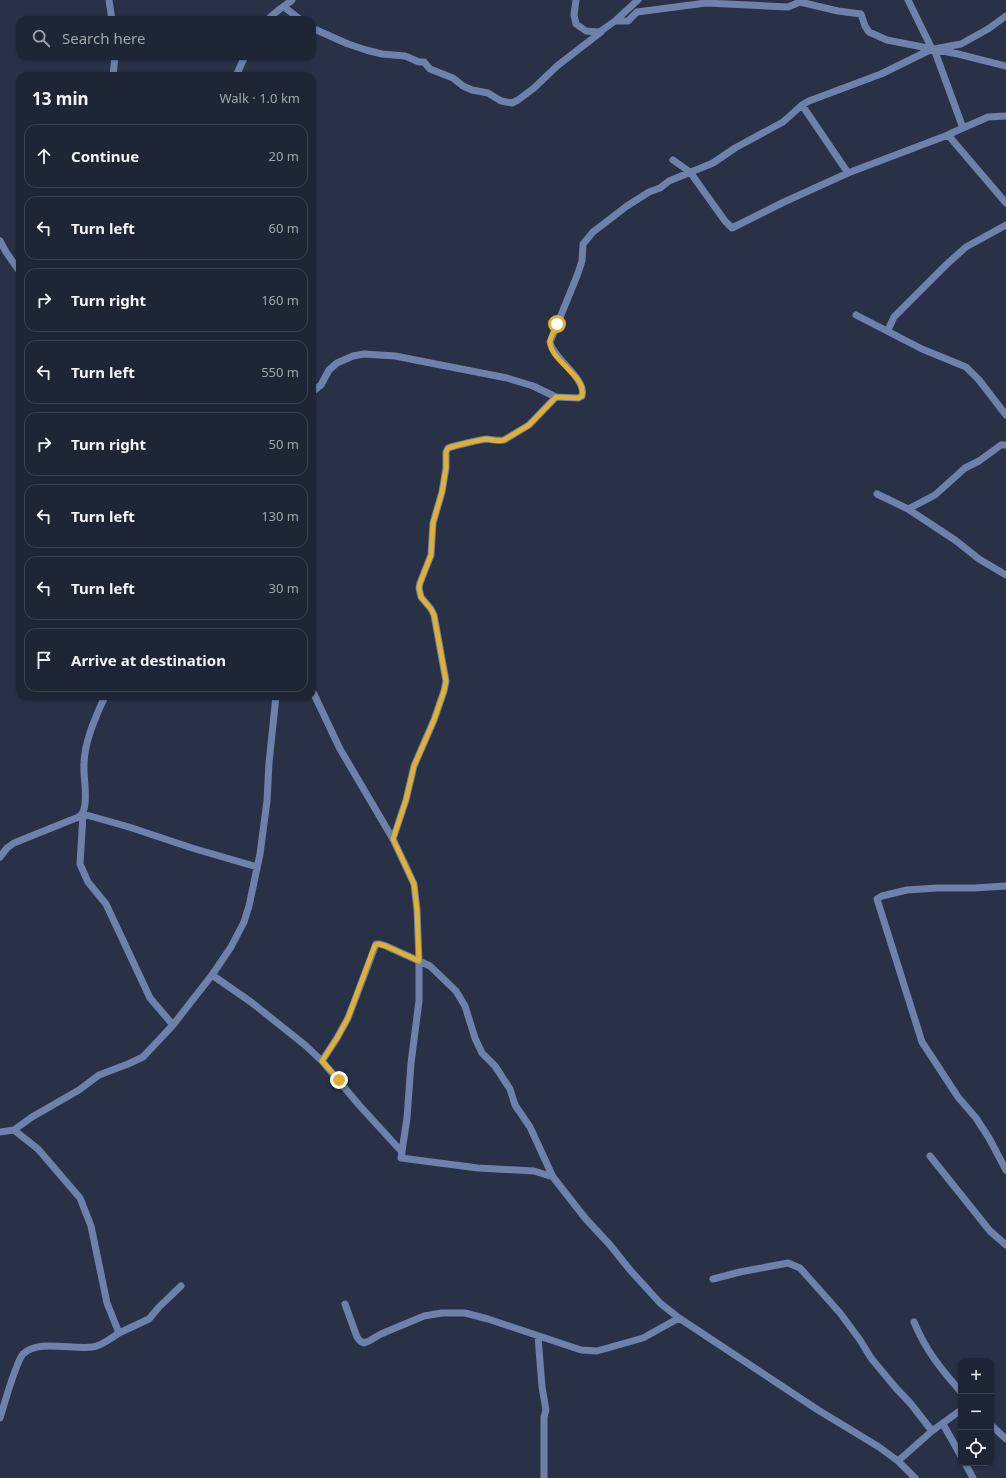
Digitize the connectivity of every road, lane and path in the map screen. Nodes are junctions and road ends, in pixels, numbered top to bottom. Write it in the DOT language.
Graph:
graph roads {
  1 [pos="109,0"];
  2 [pos="292,0"];
  3 [pos="576,0"];
  4 [pos="638,0"];
  5 [pos="908,0"];
  6 [pos="284,7"];
  7 [pos="111,16"];
  8 [pos="272,16"];
  9 [pos="296,16"];
  10 [pos="1006,16"];
  11 [pos="615,21"];
  12 [pos="316,30"];
  13 [pos="601,32"];
  14 [pos="933,49"];
  15 [pos="115,60"];
  16 [pos="243,60"];
  17 [pos="1006,66"];
  18 [pos="113,72"];
  19 [pos="238,72"];
  20 [pos="802,105"];
  21 [pos="1006,116"];
  22 [pos="963,128"];
  23 [pos="948,136"];
  24 [pos="673,160"];
  25 [pos="690,172"];
  26 [pos="848,173"];
  27 [pos="1006,203"];
  28 [pos="1006,224"];
  29 [pos="0,241"];
  30 [pos="16,266"];
  31 [pos="856,315"];
  32 [pos="888,330"];
  33 [pos="316,390"];
  34 [pos="556,397"];
  35 [pos="1006,415"];
  36 [pos="1006,446"];
  37 [pos="878,494"];
  38 [pos="908,509"];
  39 [pos="1006,575"];
  40 [pos="316,698"];
  41 [pos="103,700"];
  42 [pos="276,700"];
  43 [pos="83,814"];
  44 [pos="393,839"];
  45 [pos="0,858"];
  46 [pos="257,867"];
  47 [pos="1006,886"];
  48 [pos="419,961"];
  49 [pos="212,975"];
  50 [pos="173,1025"];
  51 [pos="322,1061"];
  52 [pos="14,1130"];
  53 [pos="0,1132"];
  54 [pos="402,1152"];
  55 [pos="930,1156"];
  56 [pos="1006,1170"];
  57 [pos="553,1177"];
  58 [pos="1006,1245"];
  59 [pos="712,1279"];
  60 [pos="181,1286"];
  61 [pos="345,1304"];
  62 [pos="679,1318"];
  63 [pos="914,1322"];
  64 [pos="119,1332"];
  65 [pos="538,1336"];
  66 [pos="958,1388"];
  67 [pos="958,1412"];
  68 [pos="0,1418"];
  69 [pos="943,1424"];
  70 [pos="994,1428"];
  71 [pos="932,1431"];
  72 [pos="1006,1439"];
  73 [pos="958,1451"];
  74 [pos="898,1461"];
  75 [pos="967,1466"];
  76 [pos="544,1478"];
  77 [pos="915,1478"];
  78 [pos="973,1478"];
  1 -- 7 [label="street"];
  2 -- 6 [label="street"];
  3 -- 13 [label="street"];
  4 -- 11 [label="street"];
  5 -- 14 [label="street"];
  6 -- 8 [label="street"];
  6 -- 9 [label="street"];
  10 -- 14 [label="street"];
  11 -- 13 [label="street"];
  11 -- 14 [label="street"];
  12 -- 13 [label="street"];
  14 -- 17 [label="street"];
  14 -- 20 [label="street"];
  14 -- 22 [label="street"];
  15 -- 18 [label="street"];
  16 -- 19 [label="street"];
  20 -- 25 [label="street"];
  20 -- 26 [label="street"];
  21 -- 22 [label="street"];
  22 -- 23 [label="street"];
  23 -- 26 [label="street"];
  23 -- 27 [label="street"];
  24 -- 25 [label="street"];
  25 -- 26 [label="street"];
  25 -- 34 [label="street"];
  28 -- 32 [label="street"];
  29 -- 30 [label="street"];
  31 -- 32 [label="street"];
  32 -- 35 [label="street"];
  33 -- 34 [label="street"];
  34 -- 44 [label="street"];
  36 -- 38 [label="street"];
  37 -- 38 [label="street"];
  38 -- 39 [label="street"];
  40 -- 44 [label="street"];
  41 -- 43 [label="street"];
  42 -- 46 [label="street"];
  43 -- 45 [label="street"];
  43 -- 46 [label="street"];
  43 -- 50 [label="street"];
  44 -- 48 [label="street"];
  46 -- 49 [label="street"];
  47 -- 56 [label="street"];
  48 -- 51 [label="street"];
  48 -- 54 [label="street"];
  48 -- 57 [label="street"];
  49 -- 50 [label="street"];
  49 -- 51 [label="street"];
  50 -- 52 [label="street"];
  51 -- 54 [label="street"];
  52 -- 53 [label="street"];
  52 -- 64 [label="street"];
  54 -- 57 [label="street"];
  55 -- 58 [label="street"];
  57 -- 62 [label="street"];
  59 -- 71 [label="street"];
  60 -- 64 [label="street"];
  61 -- 65 [label="street"];
  62 -- 65 [label="street"];
  62 -- 74 [label="street"];
  63 -- 66 [label="street"];
  64 -- 68 [label="street"];
  65 -- 76 [label="street"];
  67 -- 69 [label="street"];
  69 -- 71 [label="street"];
  69 -- 73 [label="street"];
  70 -- 72 [label="street"];
  71 -- 74 [label="street"];
  74 -- 77 [label="street"];
  75 -- 78 [label="street"];
}
